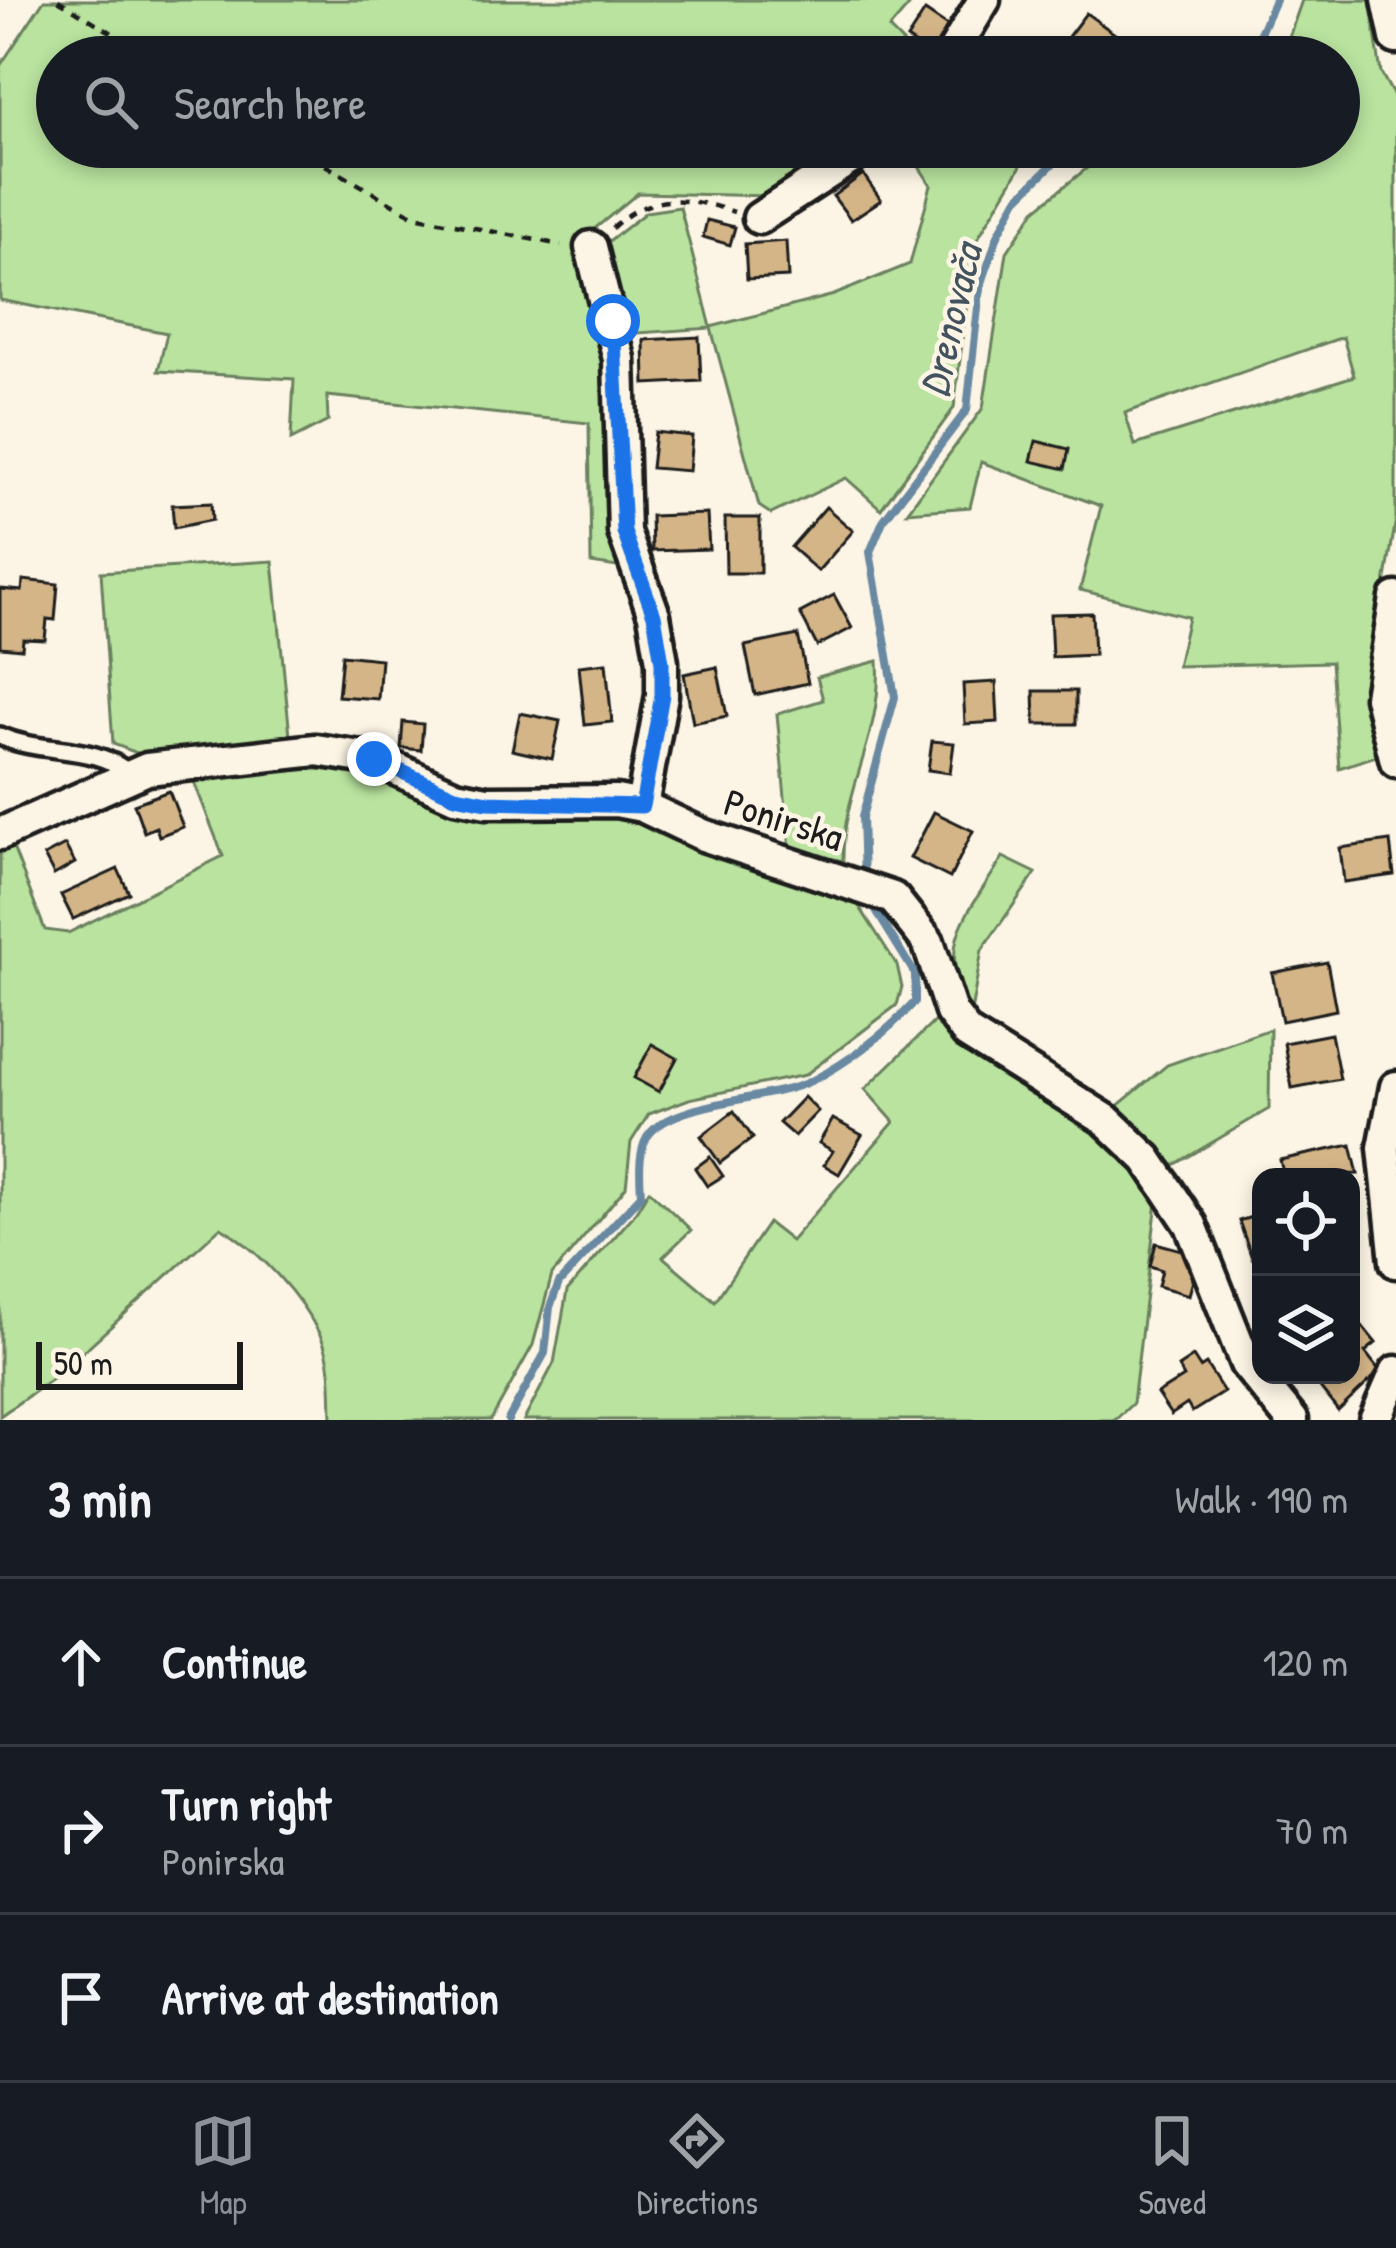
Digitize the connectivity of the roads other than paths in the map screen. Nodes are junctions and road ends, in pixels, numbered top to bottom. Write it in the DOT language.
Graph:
graph roads {
  1 [pos="984,0"];
  2 [pos="1388,0"];
  3 [pos="963,36"];
  4 [pos="1396,38"];
  5 [pos="836,168"];
  6 [pos="759,218"];
  7 [pos="592,247"];
  8 [pos="1396,598"];
  9 [pos="0,736"];
  10 [pos="1396,761"];
  11 [pos="130,774"];
  12 [pos="642,806"];
  13 [pos="0,835"];
  14 [pos="1396,1087"];
  15 [pos="1396,1262"];
  16 [pos="1396,1372"];
  17 [pos="1292,1420"];
  18 [pos="1375,1420"];
  1 -- 3 [label="street"];
  2 -- 4 [label="street"];
  5 -- 6 [label="street"];
  7 -- 12 [label="street"];
  8 -- 10 [label="street"];
  9 -- 11 [label="lane"];
  11 -- 12 [label="street, Ponirska"];
  11 -- 13 [label="street, Ponirska"];
  12 -- 17 [label="street, Ponirska"];
  14 -- 15 [label="street"];
  16 -- 18 [label="street"];
}
